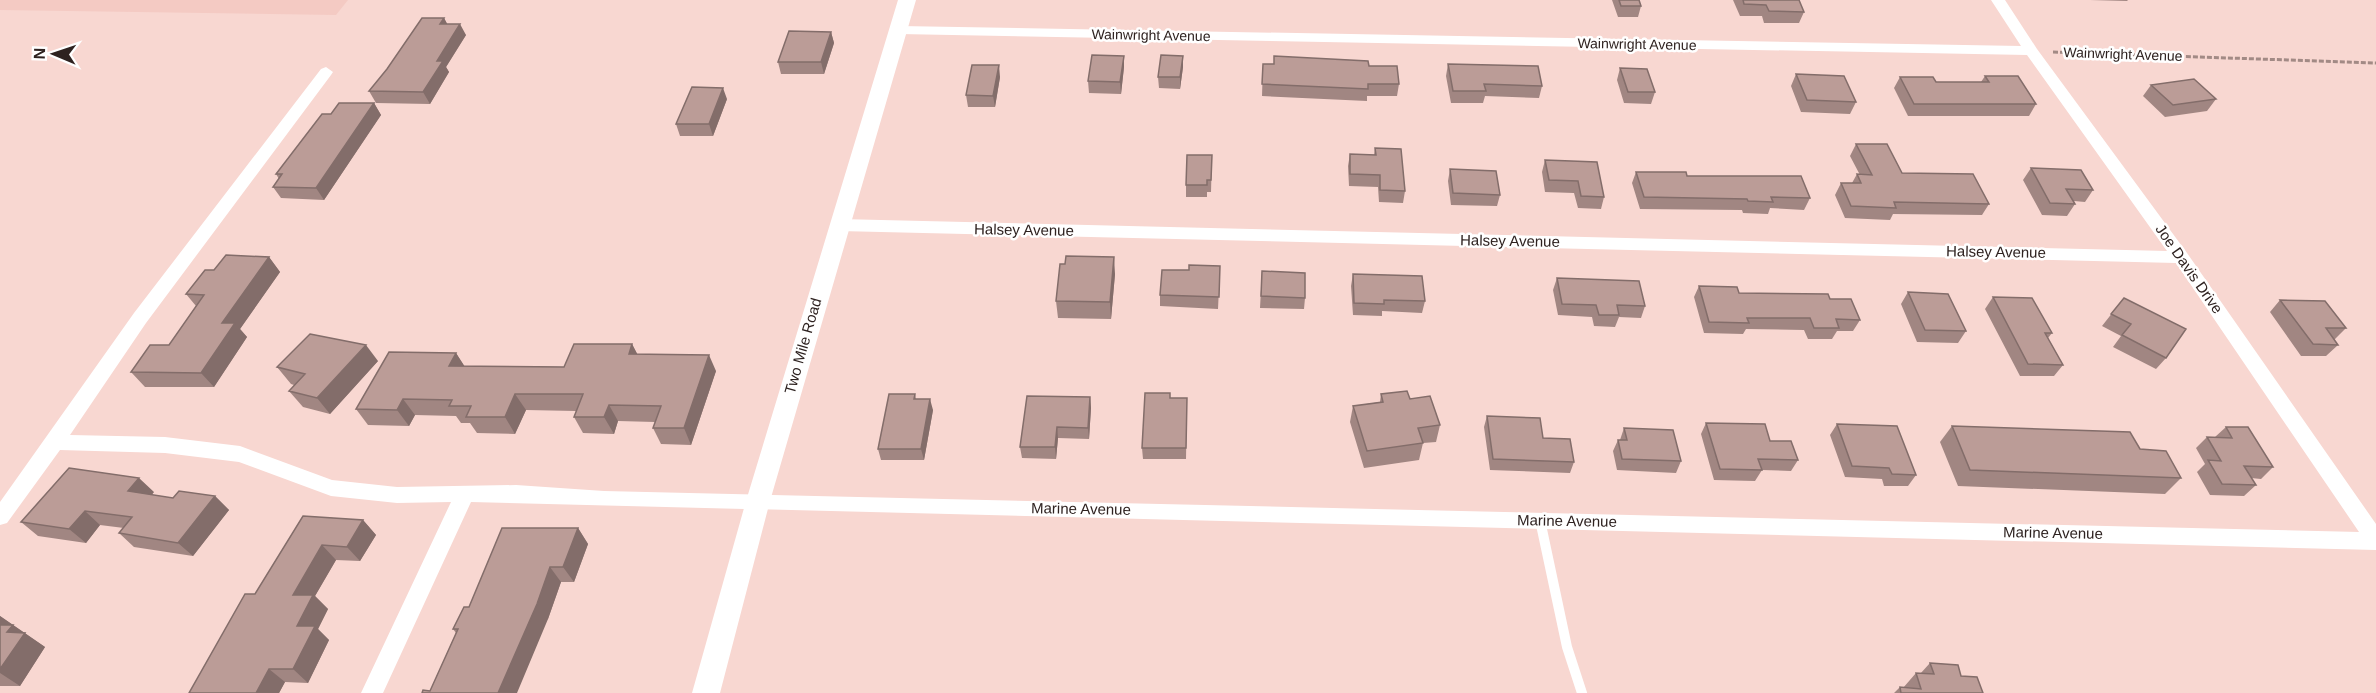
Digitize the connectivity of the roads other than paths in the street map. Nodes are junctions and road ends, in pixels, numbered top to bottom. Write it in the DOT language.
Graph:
graph roads {
  1 [pos="907,0"];
  2 [pos="1998,0"];
  3 [pos="899,30"];
  4 [pos="2031,51"];
  5 [pos="326,72"];
  6 [pos="839,225"];
  7 [pos="2181,257"];
  8 [pos="53,442"];
  9 [pos="465,494"];
  10 [pos="758,501"];
  11 [pos="0,518"];
  12 [pos="1540,520"];
  13 [pos="2376,540"];
  14 [pos="372,693"];
  15 [pos="706,693"];
  16 [pos="1582,693"];
  1 -- 3 [label="street, Two Mile Road"];
  2 -- 4 [label="street, Joe Davis Drive"];
  3 -- 4 [label="street, Wainwright Avenue"];
  3 -- 6 [label="street, Two Mile Road"];
  4 -- 7 [label="street, Joe Davis Drive"];
  5 -- 8 [label="street"];
  6 -- 7 [label="street, Halsey Avenue"];
  6 -- 10 [label="street, Two Mile Road"];
  7 -- 13 [label="street, Joe Davis Drive"];
  8 -- 9 [label="street, Marine Avenue"];
  8 -- 11 [label="street"];
  9 -- 10 [label="street, Marine Avenue"];
  9 -- 14 [label="street"];
  10 -- 12 [label="street, Marine Avenue"];
  10 -- 15 [label="street, Two Mile Road"];
  12 -- 13 [label="street, Marine Avenue"];
  12 -- 16 [label="lane"];
}
